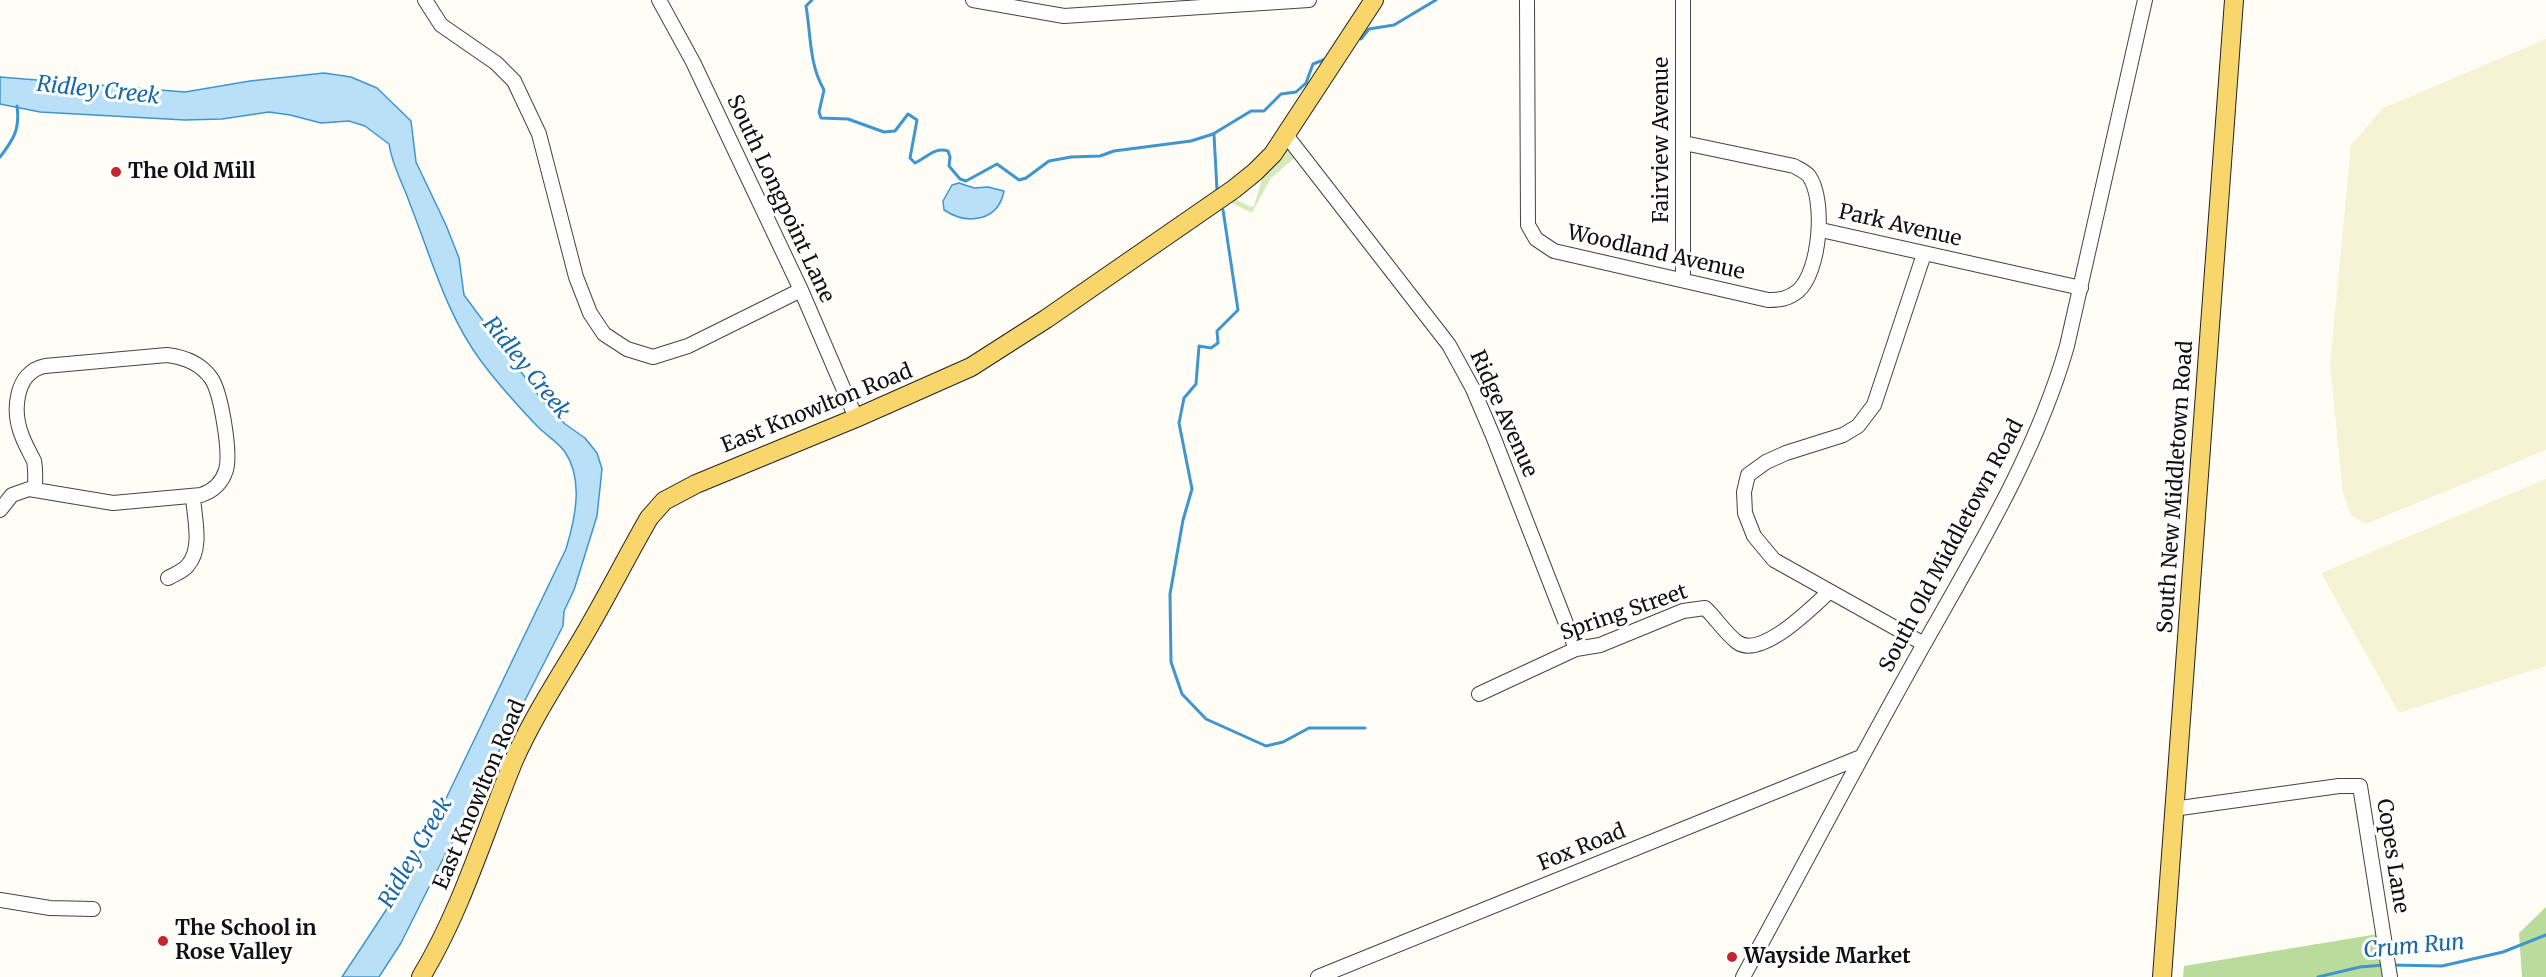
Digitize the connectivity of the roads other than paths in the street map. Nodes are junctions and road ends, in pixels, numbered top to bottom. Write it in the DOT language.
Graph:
graph roads {
  1 [pos="425,0"];
  2 [pos="659,0"];
  3 [pos="973,0"];
  4 [pos="1309,0"];
  5 [pos="1374,0"];
  6 [pos="1527,0"];
  7 [pos="1683,0"];
  8 [pos="2145,0"];
  9 [pos="2234,0"];
  10 [pos="1286,135"];
  11 [pos="1684,143"];
  12 [pos="1821,230"];
  13 [pos="1924,254"];
  14 [pos="1683,280"];
  15 [pos="2081,288"];
  16 [pos="801,290"];
  17 [pos="856,418"];
  18 [pos="35,489"];
  19 [pos="193,496"];
  20 [pos="0,510"];
  21 [pos="168,578"];
  22 [pos="1829,592"];
  23 [pos="1924,644"];
  24 [pos="1576,649"];
  25 [pos="1479,694"];
  26 [pos="1861,757"];
  27 [pos="2173,809"];
  28 [pos="0,900"];
  29 [pos="93,909"];
  30 [pos="421,977"];
  31 [pos="1318,977"];
  32 [pos="1743,977"];
  33 [pos="2162,977"];
  34 [pos="2390,977"];
  1 -- 16 [label="street"];
  2 -- 16 [label="street, South Longpoint Lane"];
  3 -- 4 [label="street"];
  5 -- 10 [label="main road, East Knowlton Road"];
  6 -- 14 [label="street, Woodland Avenue"];
  7 -- 11 [label="street, Fairview Avenue"];
  8 -- 15 [label="street, South Old Middletown Road"];
  9 -- 27 [label="main road, South New Middletown Road"];
  10 -- 17 [label="main road, East Knowlton Road"];
  10 -- 24 [label="street, Ridge Avenue"];
  11 -- 12 [label="street, Park Avenue"];
  11 -- 14 [label="street, Fairview Avenue"];
  12 -- 13 [label="street, Park Avenue"];
  12 -- 14 [label="street, Woodland Avenue"];
  13 -- 15 [label="street, Park Avenue"];
  13 -- 22 [label="street"];
  15 -- 23 [label="street, South Old Middletown Road"];
  16 -- 17 [label="street, South Longpoint Lane"];
  17 -- 30 [label="main road, East Knowlton Road"];
  18 -- 19 [label="street"];
  18 -- 19 [label="street"];
  18 -- 20 [label="street"];
  19 -- 21 [label="street"];
  22 -- 23 [label="street"];
  22 -- 24 [label="street, Spring Street"];
  23 -- 26 [label="street, South Old Middletown Road"];
  24 -- 25 [label="street, Spring Street"];
  26 -- 31 [label="street, Fox Road"];
  26 -- 32 [label="street, South Old Middletown Road"];
  27 -- 33 [label="main road, South New Middletown Road"];
  27 -- 34 [label="street, Copes Lane"];
  28 -- 29 [label="street"];
}
